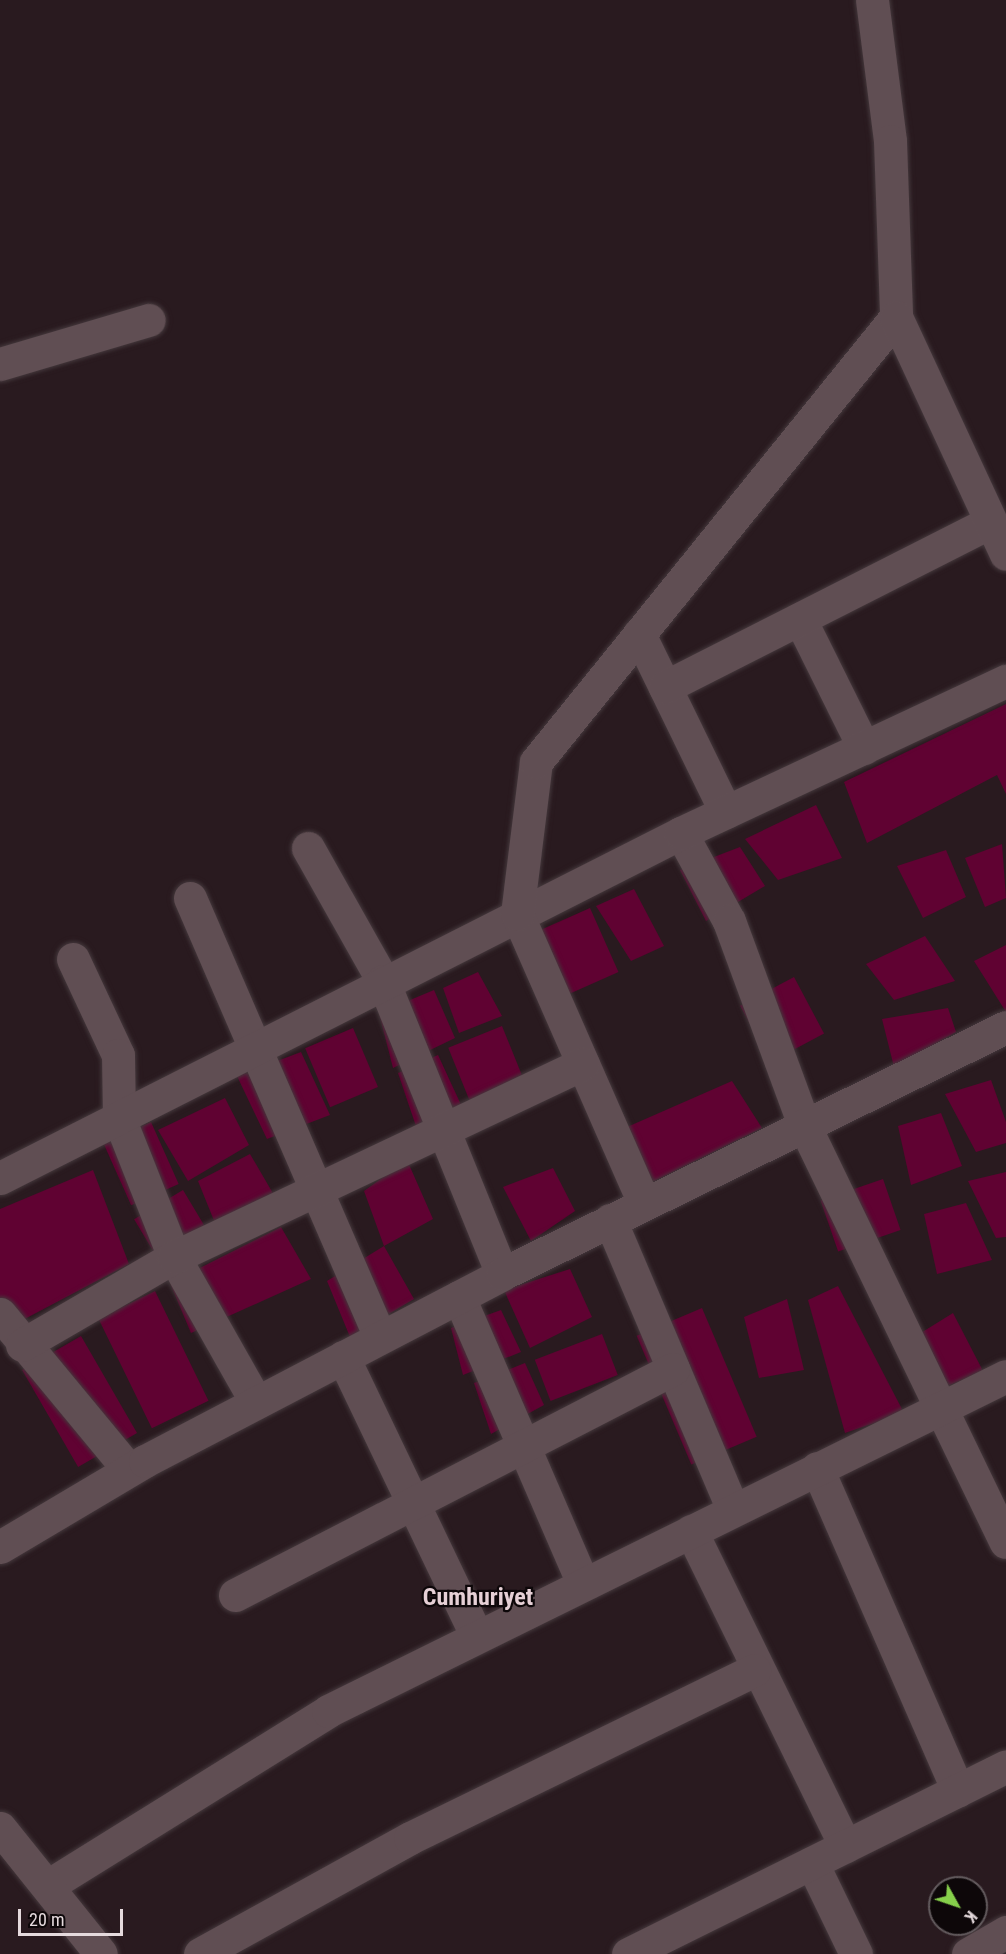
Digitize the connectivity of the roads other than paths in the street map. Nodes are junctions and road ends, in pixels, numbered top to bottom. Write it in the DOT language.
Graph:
graph roads {
  1 [pos="872,0"];
  2 [pos="896,317"];
  3 [pos="149,320"];
  4 [pos="0,364"];
  5 [pos="988,523"];
  6 [pos="1006,554"];
  7 [pos="800,619"];
  8 [pos="639,634"];
  9 [pos="1006,681"];
  10 [pos="665,687"];
  11 [pos="864,748"];
  12 [pos="726,812"];
  13 [pos="681,833"];
  14 [pos="308,848"];
  15 [pos="190,898"];
  16 [pos="517,914"];
  17 [pos="73,959"];
  18 [pos="383,981"];
  19 [pos="1006,1028"];
  20 [pos="254,1048"];
  21 [pos="583,1064"];
  22 [pos="119,1118"];
  23 [pos="804,1125"];
  24 [pos="442,1128"];
  25 [pos="0,1178"];
  26 [pos="315,1189"];
  27 [pos="644,1203"];
  28 [pos="610,1220"];
  29 [pos="174,1257"];
  30 [pos="502,1274"];
  31 [pos="459,1297"];
  32 [pos="0,1314"];
  33 [pos="380,1337"];
  34 [pos="22,1345"];
  35 [pos="343,1357"];
  36 [pos="673,1369"];
  37 [pos="1006,1377"];
  38 [pos="256,1402"];
  39 [pos="941,1408"];
  40 [pos="525,1444"];
  41 [pos="817,1468"];
  42 [pos="129,1470"];
  43 [pos="411,1502"];
  44 [pos="733,1510"];
  45 [pos="691,1531"];
  46 [pos="1006,1542"];
  47 [pos="0,1547"];
  48 [pos="583,1584"];
  49 [pos="235,1595"];
  50 [pos="477,1637"];
  51 [pos="754,1670"];
  52 [pos="1006,1766"];
  53 [pos="958,1790"];
  54 [pos="0,1828"];
  55 [pos="844,1846"];
  56 [pos="812,1863"];
  57 [pos="49,1885"];
  58 [pos="1006,1932"];
  59 [pos="974,1952"];
  60 [pos="101,1954"];
  61 [pos="200,1954"];
  62 [pos="628,1954"];
  63 [pos="855,1954"];
  1 -- 2 [label="street"];
  2 -- 5 [label="street"];
  2 -- 8 [label="street"];
  3 -- 4 [label="street"];
  5 -- 6 [label="street"];
  5 -- 7 [label="street"];
  7 -- 10 [label="street"];
  7 -- 11 [label="street"];
  8 -- 10 [label="street"];
  8 -- 16 [label="street"];
  9 -- 11 [label="street"];
  10 -- 12 [label="street"];
  11 -- 12 [label="street"];
  12 -- 13 [label="street"];
  13 -- 16 [label="street"];
  13 -- 23 [label="street"];
  14 -- 18 [label="street"];
  15 -- 20 [label="street"];
  16 -- 18 [label="street"];
  16 -- 21 [label="street"];
  17 -- 22 [label="street"];
  18 -- 20 [label="street"];
  18 -- 24 [label="street"];
  19 -- 23 [label="street"];
  20 -- 22 [label="street"];
  20 -- 26 [label="street"];
  21 -- 24 [label="street"];
  21 -- 27 [label="street"];
  22 -- 25 [label="street"];
  22 -- 29 [label="street"];
  23 -- 27 [label="street"];
  23 -- 39 [label="street"];
  24 -- 26 [label="street"];
  24 -- 30 [label="street"];
  26 -- 29 [label="street"];
  26 -- 33 [label="street"];
  27 -- 28 [label="street"];
  28 -- 30 [label="street"];
  28 -- 36 [label="street"];
  29 -- 34 [label="street"];
  29 -- 38 [label="street"];
  30 -- 31 [label="street"];
  31 -- 33 [label="street"];
  31 -- 40 [label="street"];
  32 -- 34 [label="street"];
  33 -- 35 [label="street"];
  34 -- 42 [label="street"];
  35 -- 38 [label="street"];
  35 -- 43 [label="street"];
  36 -- 40 [label="street"];
  36 -- 44 [label="street"];
  37 -- 39 [label="street"];
  38 -- 42 [label="street"];
  39 -- 41 [label="street"];
  39 -- 46 [label="street"];
  40 -- 43 [label="street"];
  40 -- 48 [label="street"];
  41 -- 44 [label="street"];
  41 -- 53 [label="street"];
  42 -- 47 [label="street"];
  43 -- 49 [label="street"];
  43 -- 50 [label="street"];
  44 -- 45 [label="street"];
  45 -- 48 [label="street"];
  45 -- 51 [label="street"];
  48 -- 50 [label="street"];
  50 -- 57 [label="street"];
  51 -- 55 [label="street"];
  51 -- 61 [label="street"];
  52 -- 53 [label="street"];
  53 -- 55 [label="street"];
  54 -- 57 [label="street"];
  55 -- 56 [label="street"];
  56 -- 62 [label="street"];
  56 -- 63 [label="street"];
  57 -- 60 [label="street"];
  58 -- 59 [label="street"];
}
